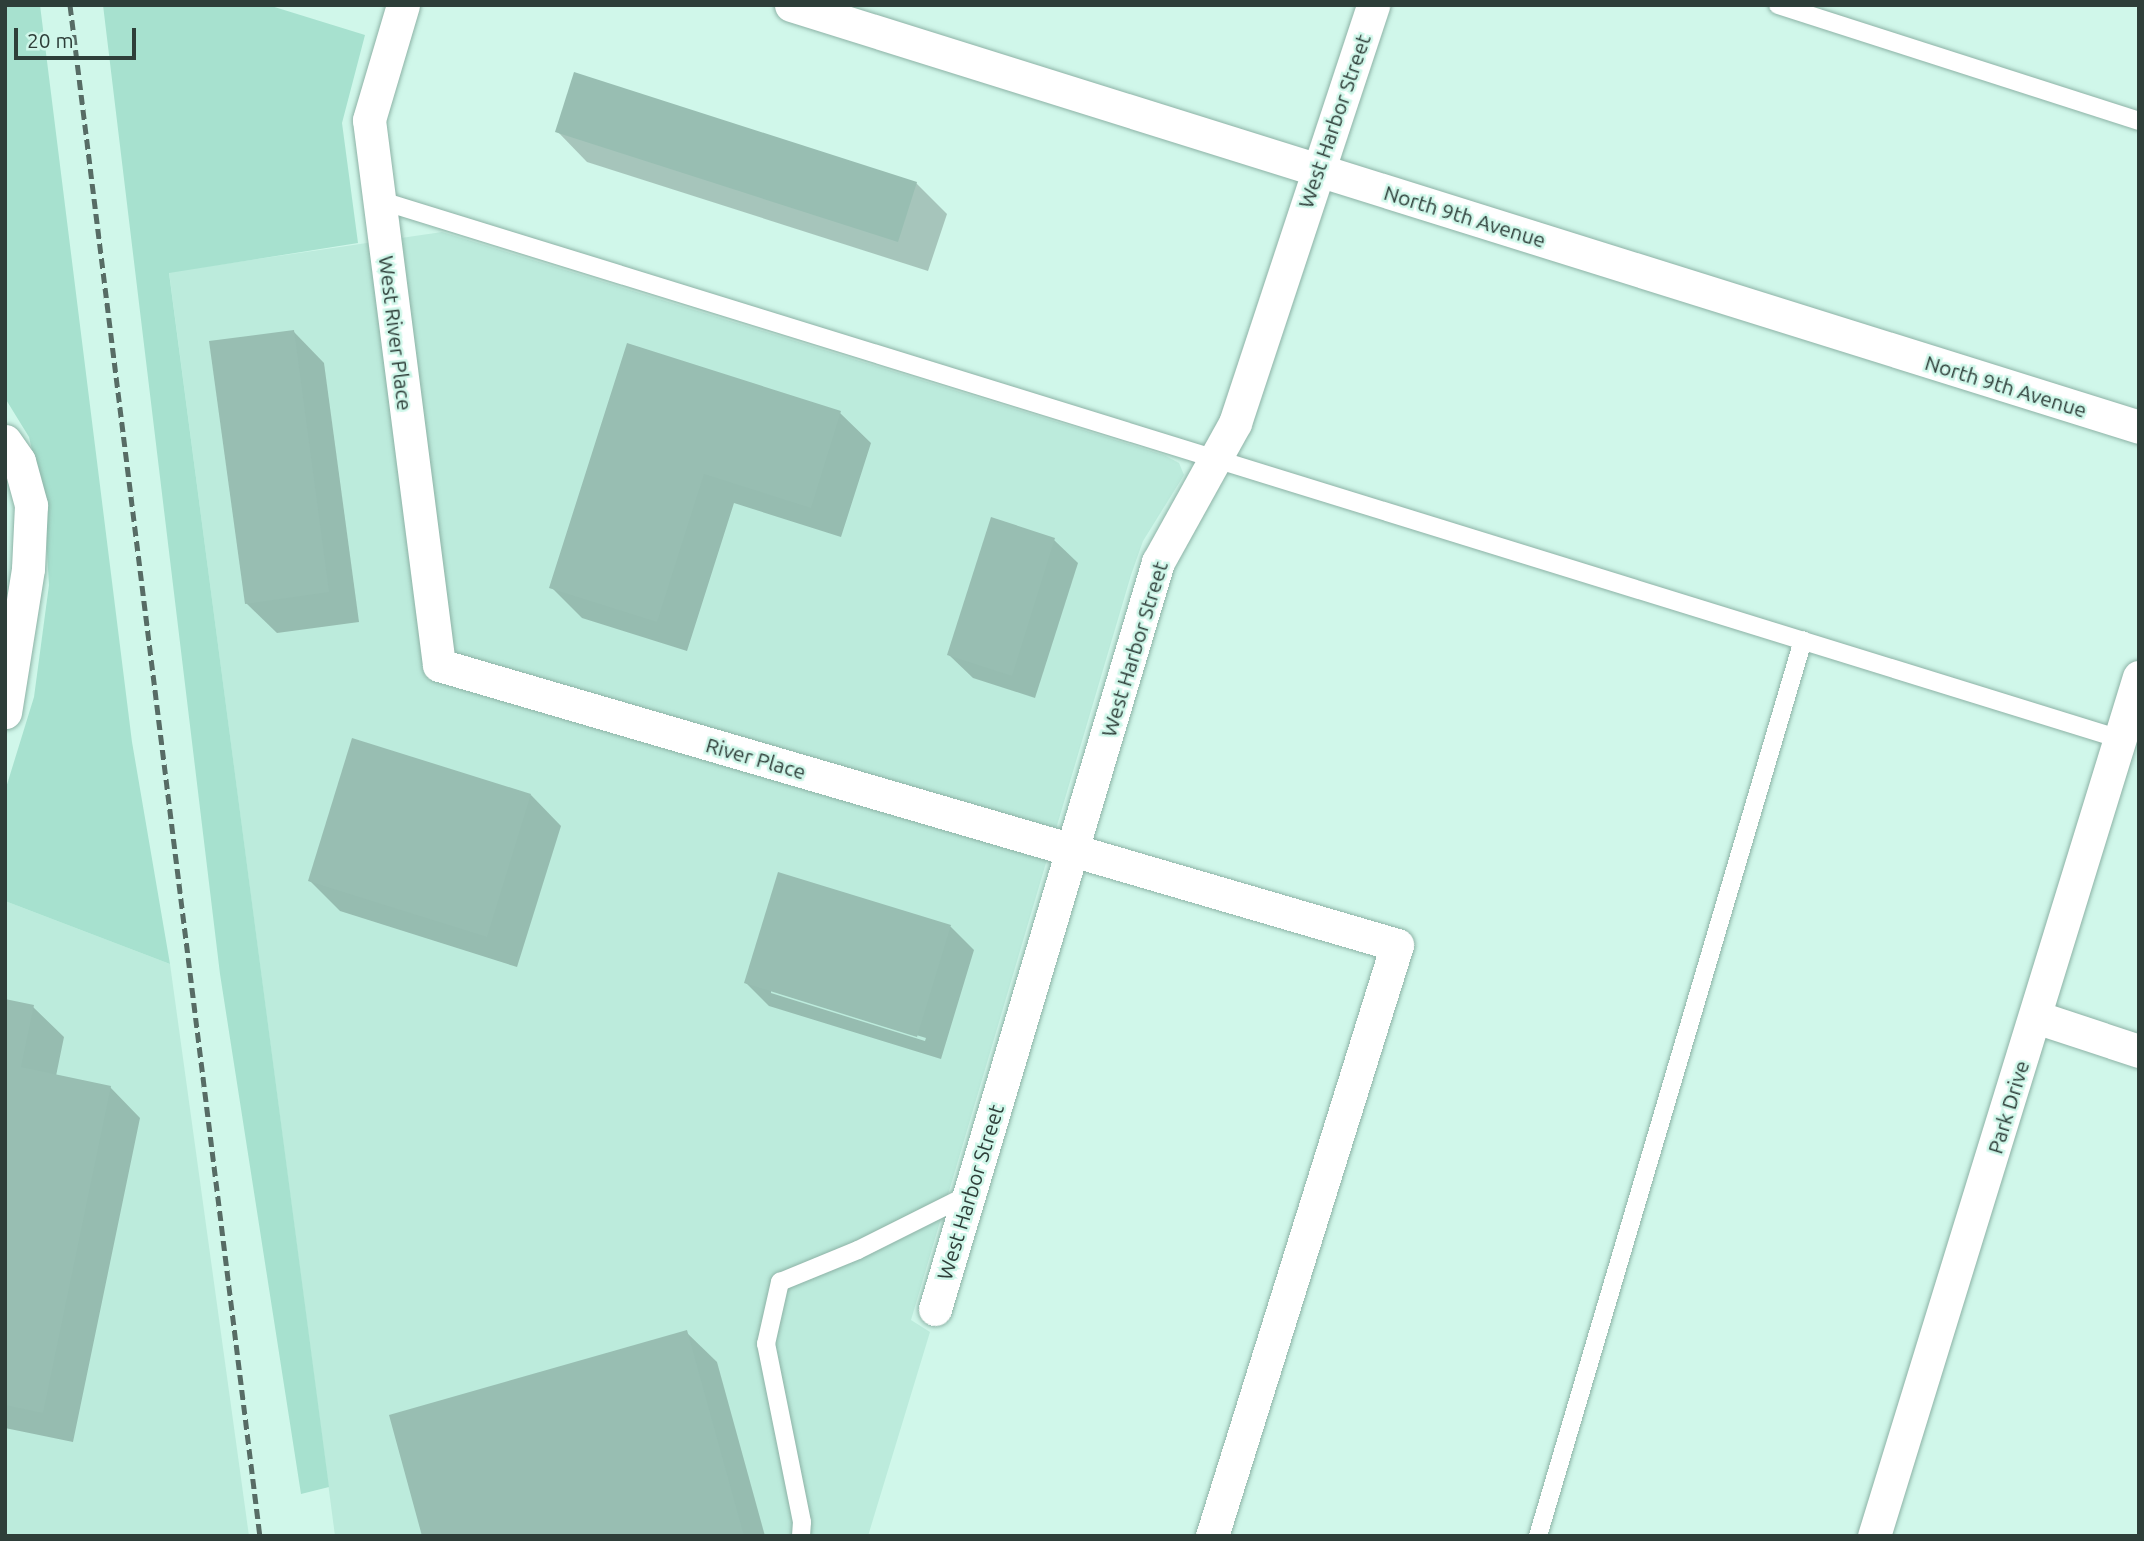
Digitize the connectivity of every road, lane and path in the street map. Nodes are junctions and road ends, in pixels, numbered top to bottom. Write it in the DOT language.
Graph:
graph roads {
  1 [pos="403,5"];
  2 [pos="791,5"];
  3 [pos="1373,5"];
  4 [pos="1778,5"];
  5 [pos="2139,121"];
  6 [pos="1317,170"];
  7 [pos="379,200"];
  8 [pos="2139,427"];
  9 [pos="5,441"];
  10 [pos="1218,459"];
  11 [pos="1803,640"];
  12 [pos="439,665"];
  13 [pos="2139,677"];
  14 [pos="5,712"];
  15 [pos="2120,738"];
  16 [pos="1074,850"];
  17 [pos="2036,1017"];
  18 [pos="2139,1051"];
  19 [pos="970,1194"];
  20 [pos="935,1309"];
  21 [pos="801,1536"];
  22 [pos="1212,1536"];
  23 [pos="1538,1536"];
  24 [pos="1874,1536"];
  1 -- 7 [label="street, West River Place"];
  2 -- 6 [label="street, North 9th Avenue"];
  3 -- 6 [label="street, West Harbor Street"];
  4 -- 5 [label="lane"];
  6 -- 8 [label="street, North 9th Avenue"];
  6 -- 10 [label="street, West Harbor Street"];
  7 -- 10 [label="lane"];
  7 -- 12 [label="street, West River Place"];
  9 -- 14 [label="street"];
  10 -- 11 [label="lane"];
  10 -- 16 [label="street, West Harbor Street"];
  11 -- 15 [label="lane"];
  11 -- 23 [label="lane"];
  12 -- 16 [label="street, River Place"];
  13 -- 15 [label="street, Park Drive"];
  15 -- 17 [label="street, Park Drive"];
  16 -- 19 [label="street, West Harbor Street"];
  16 -- 22 [label="street, River Place"];
  17 -- 18 [label="street"];
  17 -- 24 [label="street, Park Drive"];
  19 -- 20 [label="street, West Harbor Street"];
  19 -- 21 [label="lane"];
}
